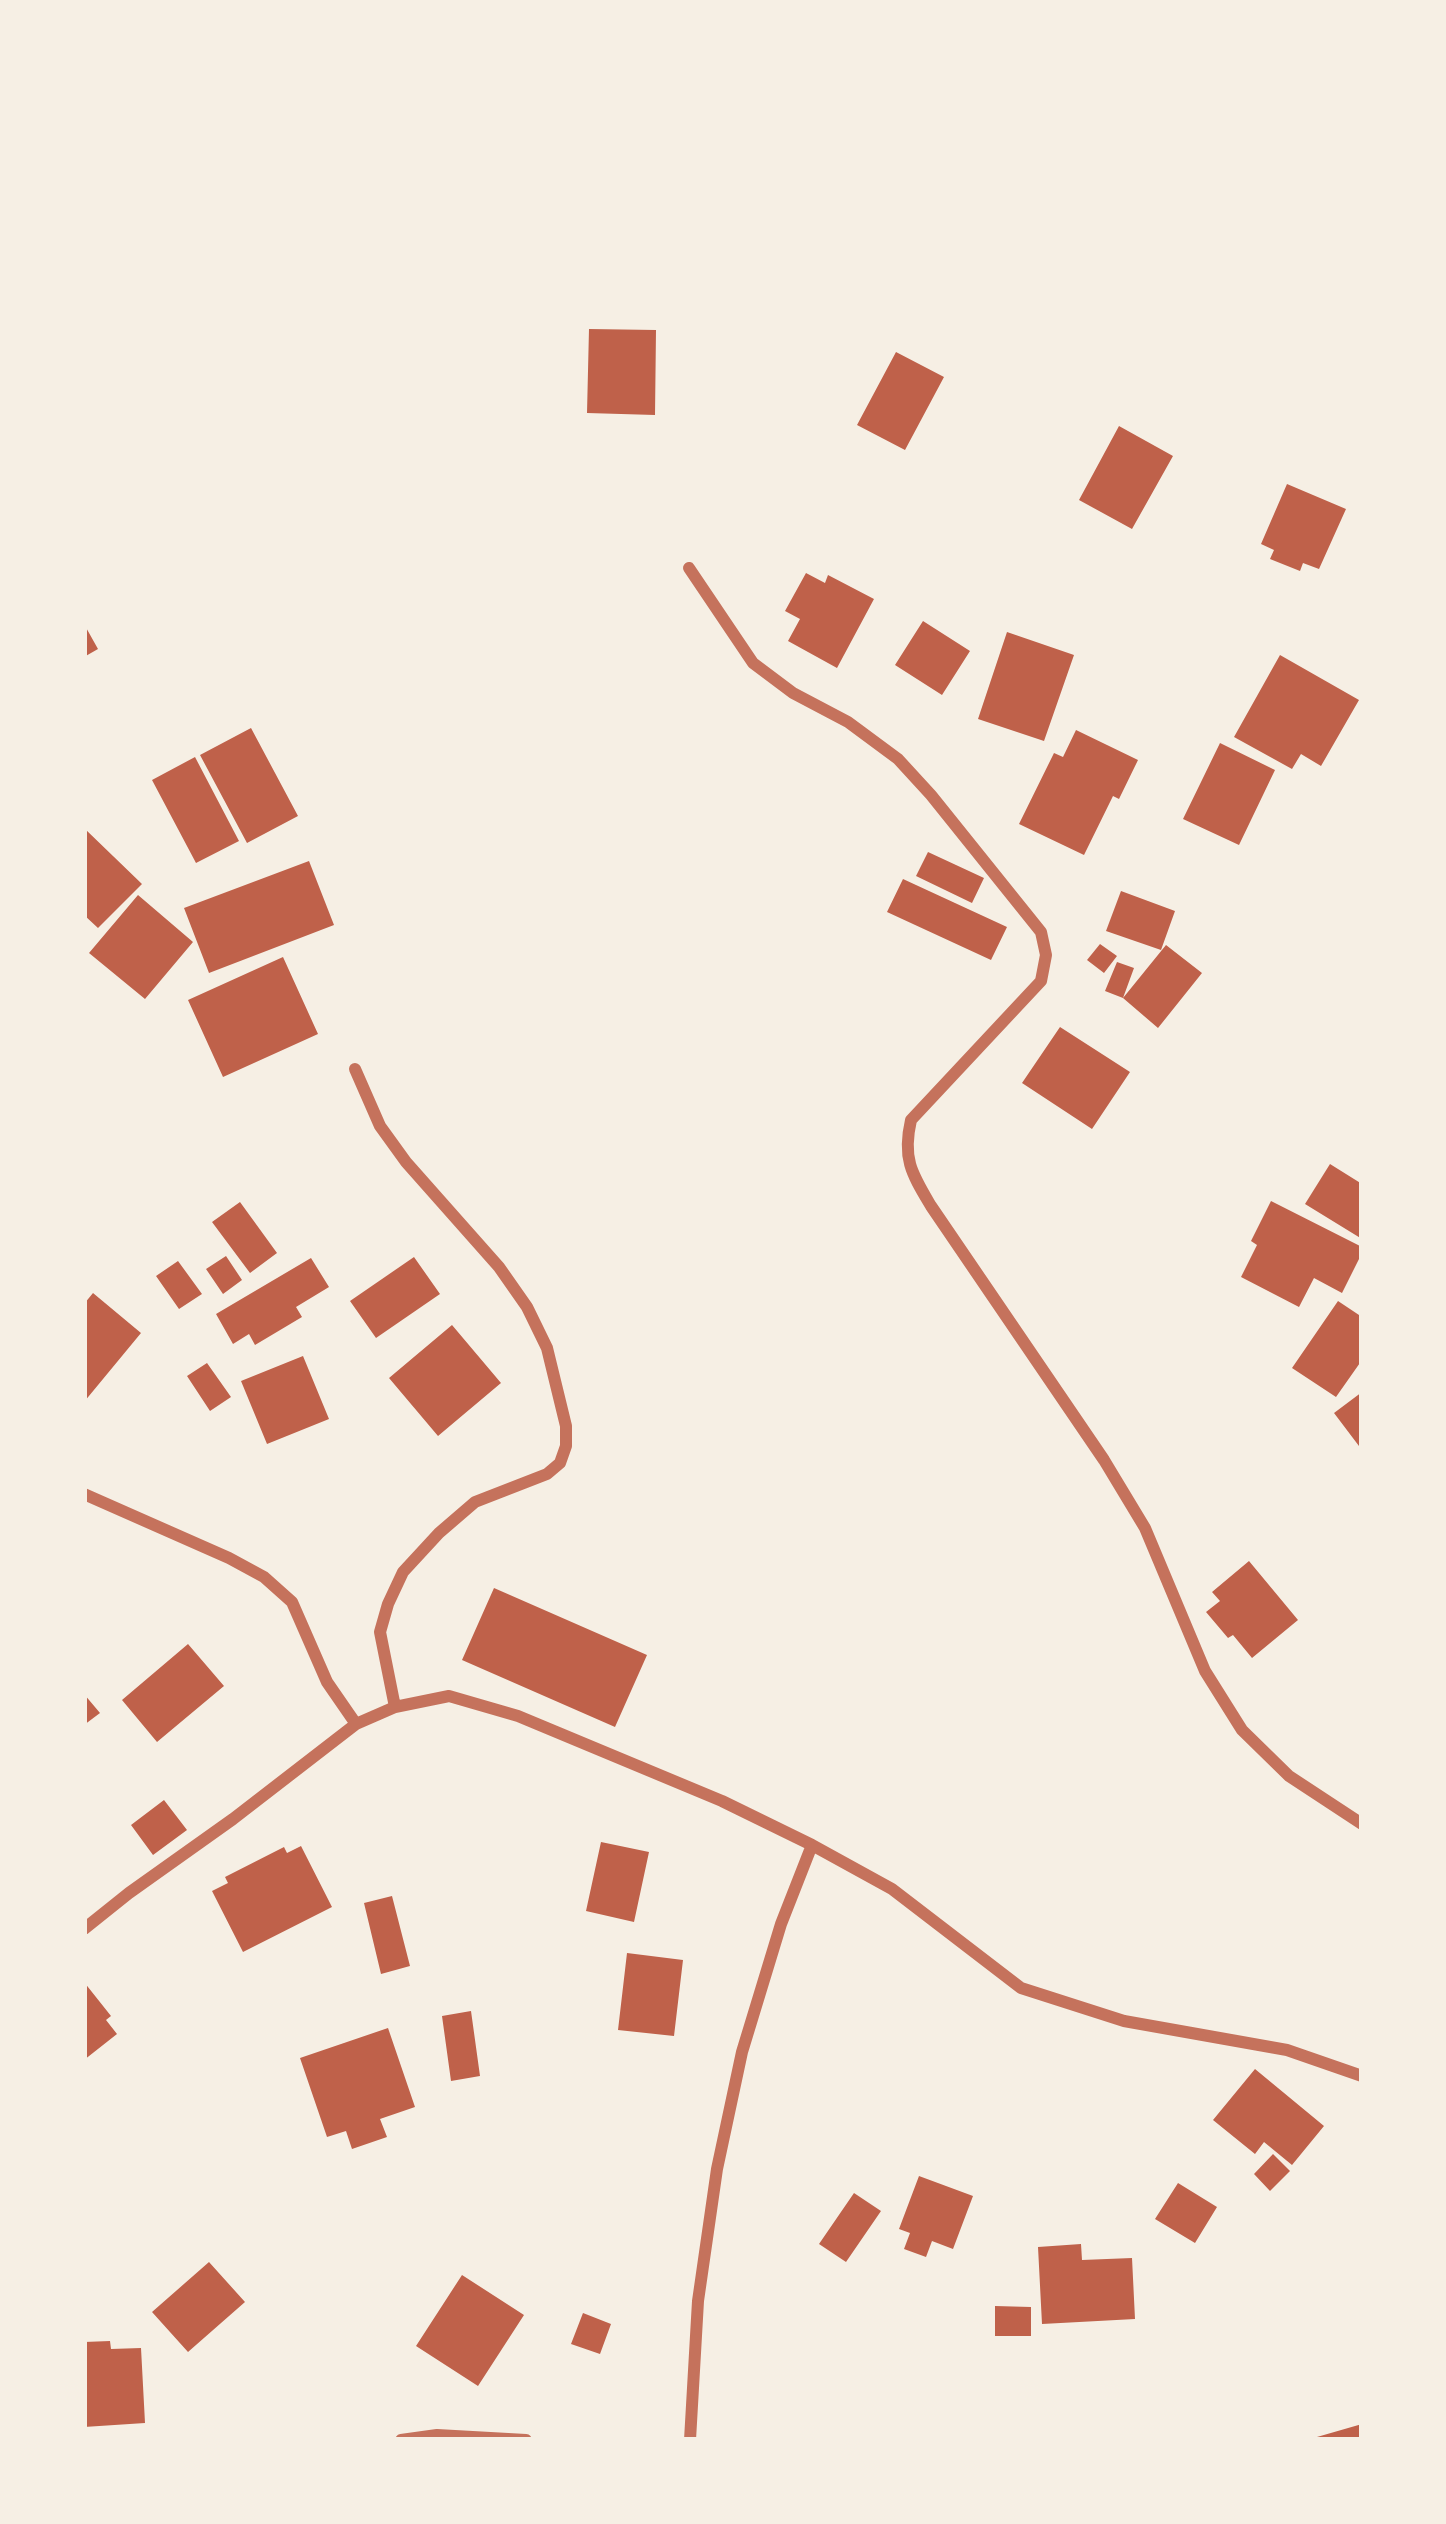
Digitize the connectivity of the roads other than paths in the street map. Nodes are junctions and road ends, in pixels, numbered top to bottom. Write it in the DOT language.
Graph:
graph roads {
  1 [pos="689,568"];
  2 [pos="355,1069"];
  3 [pos="84,1494"];
  4 [pos="395,1706"];
  5 [pos="356,1724"];
  6 [pos="1362,1824"];
  7 [pos="812,1844"];
  8 [pos="84,1929"];
  9 [pos="1362,2076"];
  10 [pos="401,2440"];
  11 [pos="526,2440"];
  12 [pos="690,2440"];
  1 -- 6 [label="street"];
  2 -- 4 [label="street"];
  3 -- 5 [label="street"];
  4 -- 5 [label="street"];
  4 -- 7 [label="street"];
  5 -- 8 [label="street"];
  7 -- 9 [label="street"];
  7 -- 12 [label="street"];
  10 -- 11 [label="street"];
}
